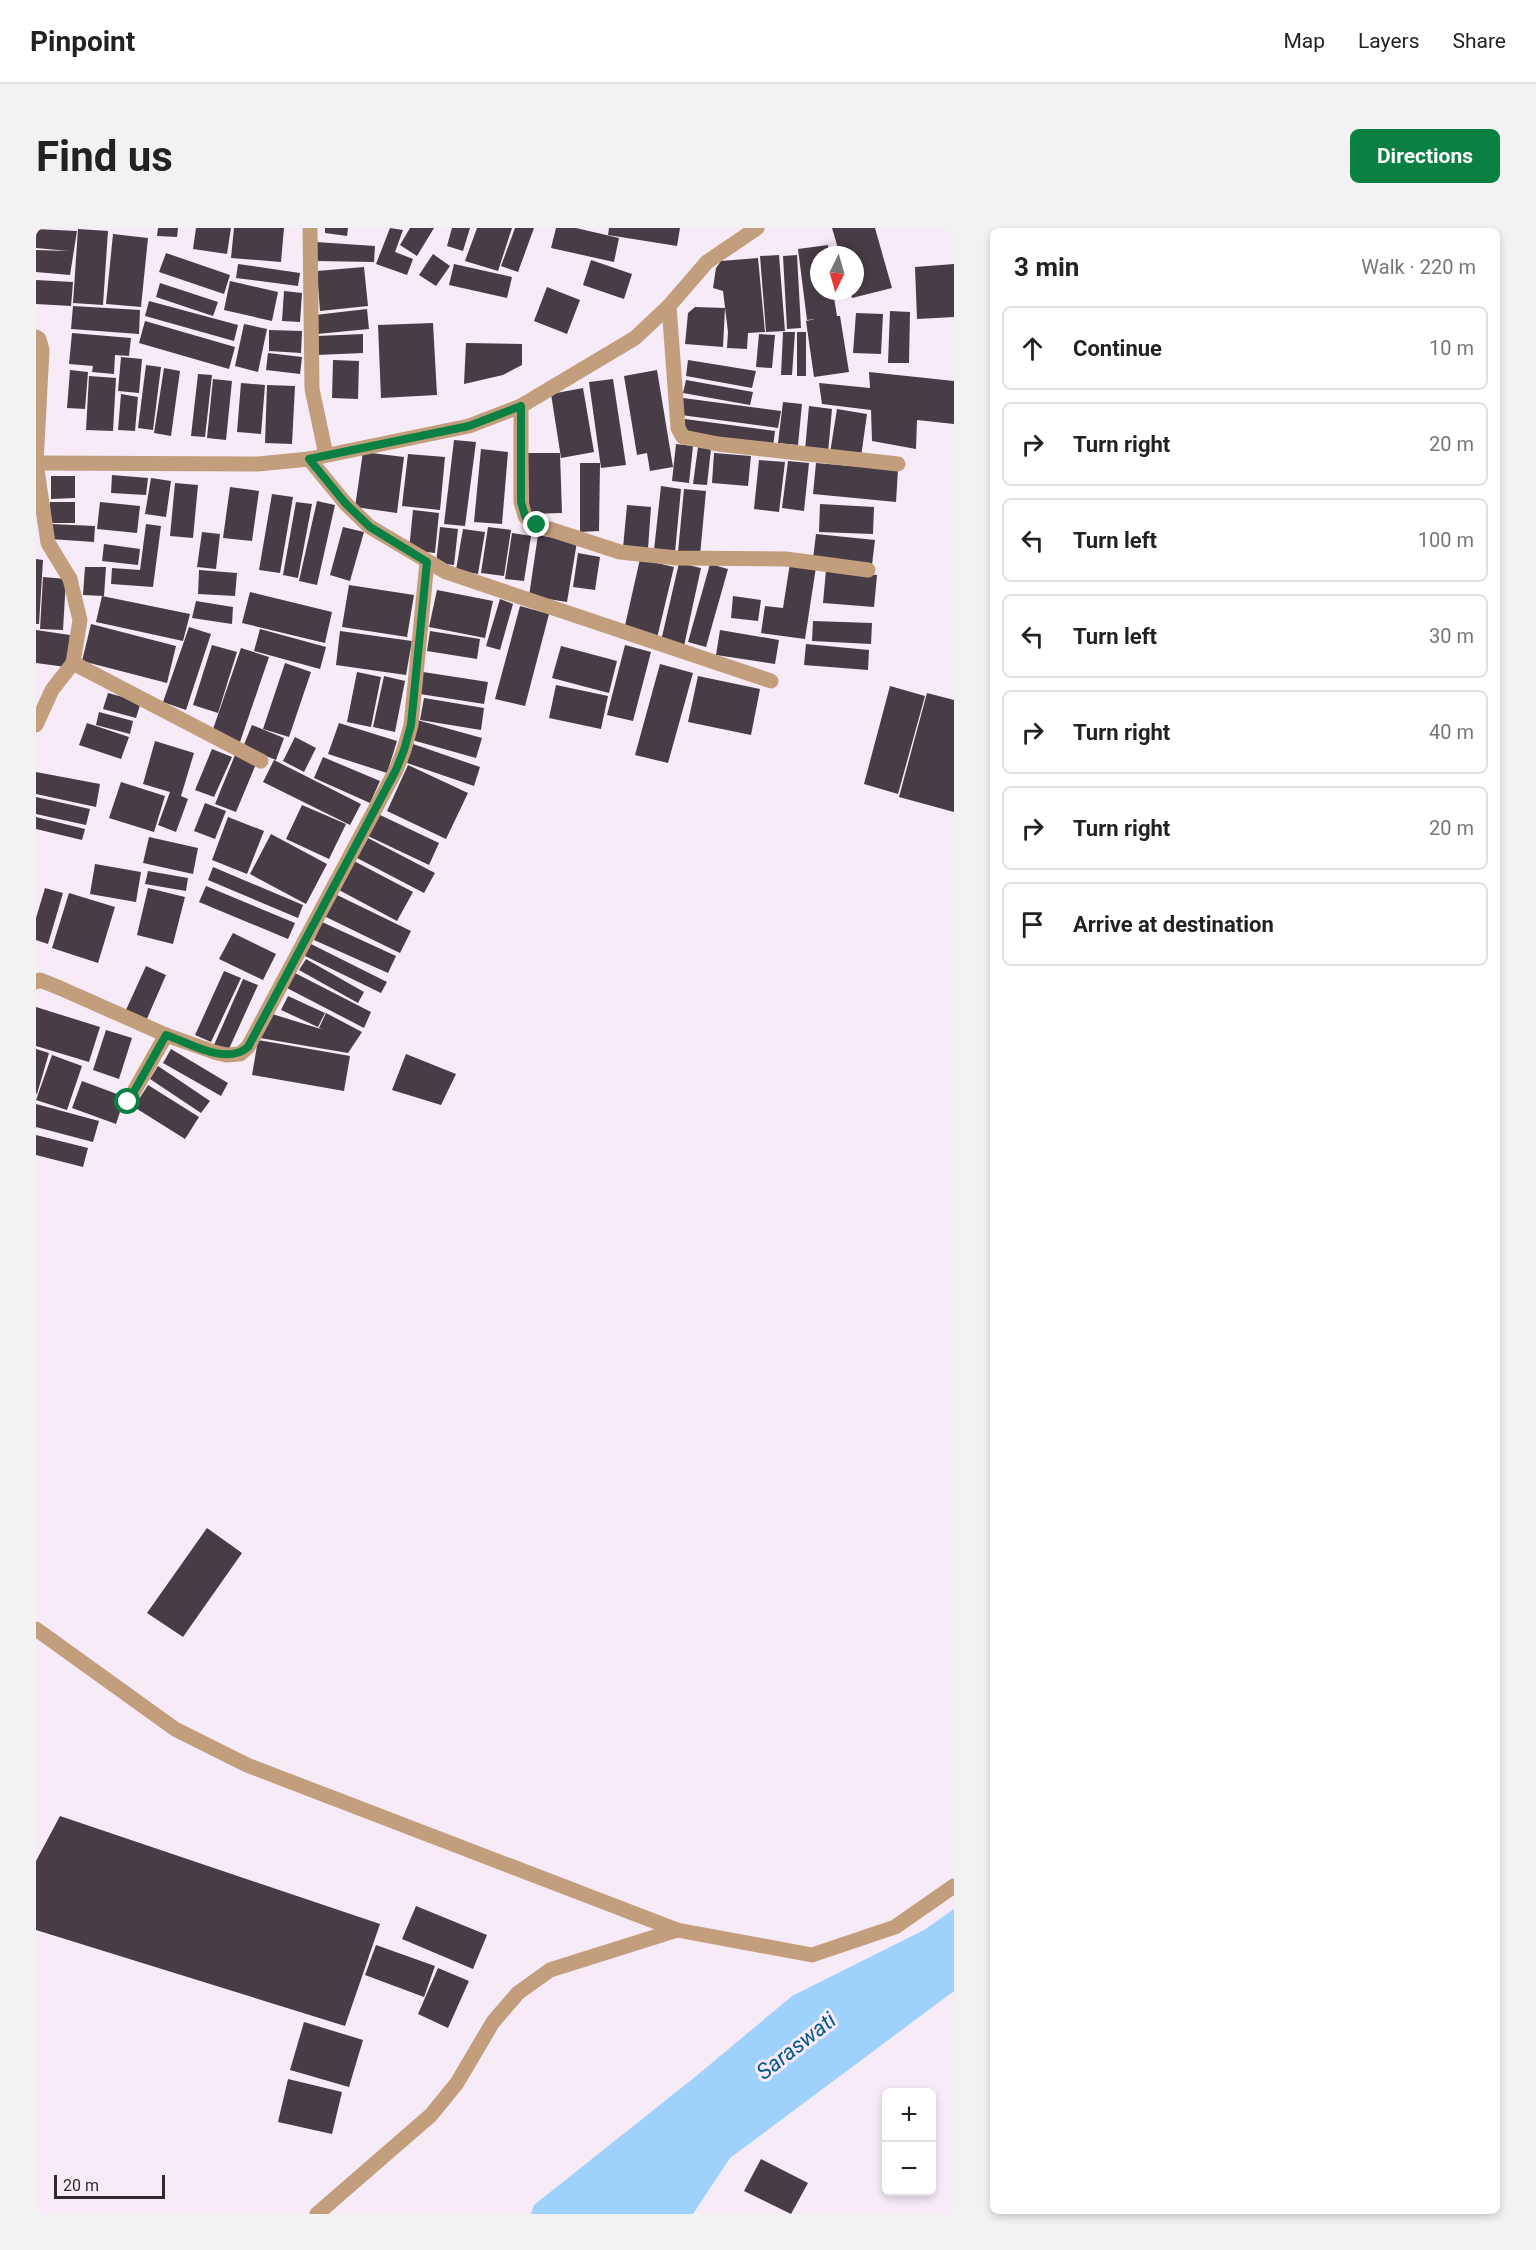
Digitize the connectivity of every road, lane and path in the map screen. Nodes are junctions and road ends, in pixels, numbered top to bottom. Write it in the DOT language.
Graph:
graph roads {
  1 [pos="310,228"];
  2 [pos="757,228"];
  3 [pos="669,306"];
  4 [pos="36,337"];
  5 [pos="521,406"];
  6 [pos="326,455"];
  7 [pos="309,459"];
  8 [pos="36,463"];
  9 [pos="898,464"];
  10 [pos="427,562"];
  11 [pos="868,570"];
  12 [pos="74,663"];
  13 [pos="771,681"];
  14 [pos="36,725"];
  15 [pos="261,761"];
  16 [pos="36,981"];
  17 [pos="166,1035"];
  18 [pos="128,1102"];
  19 [pos="36,1629"];
  20 [pos="954,1886"];
  21 [pos="677,1930"];
  22 [pos="317,2214"];
  1 -- 6 [label="street"];
  2 -- 3 [label="street"];
  3 -- 5 [label="street"];
  3 -- 9 [label="street"];
  4 -- 8 [label="street"];
  5 -- 6 [label="street"];
  5 -- 11 [label="street"];
  6 -- 7 [label="street"];
  7 -- 8 [label="street"];
  7 -- 10 [label="street"];
  8 -- 12 [label="street"];
  10 -- 13 [label="street"];
  10 -- 17 [label="street"];
  12 -- 14 [label="street"];
  12 -- 15 [label="street"];
  16 -- 17 [label="street"];
  17 -- 18 [label="street"];
  19 -- 21 [label="street"];
  20 -- 21 [label="street"];
  21 -- 22 [label="street"];
}
